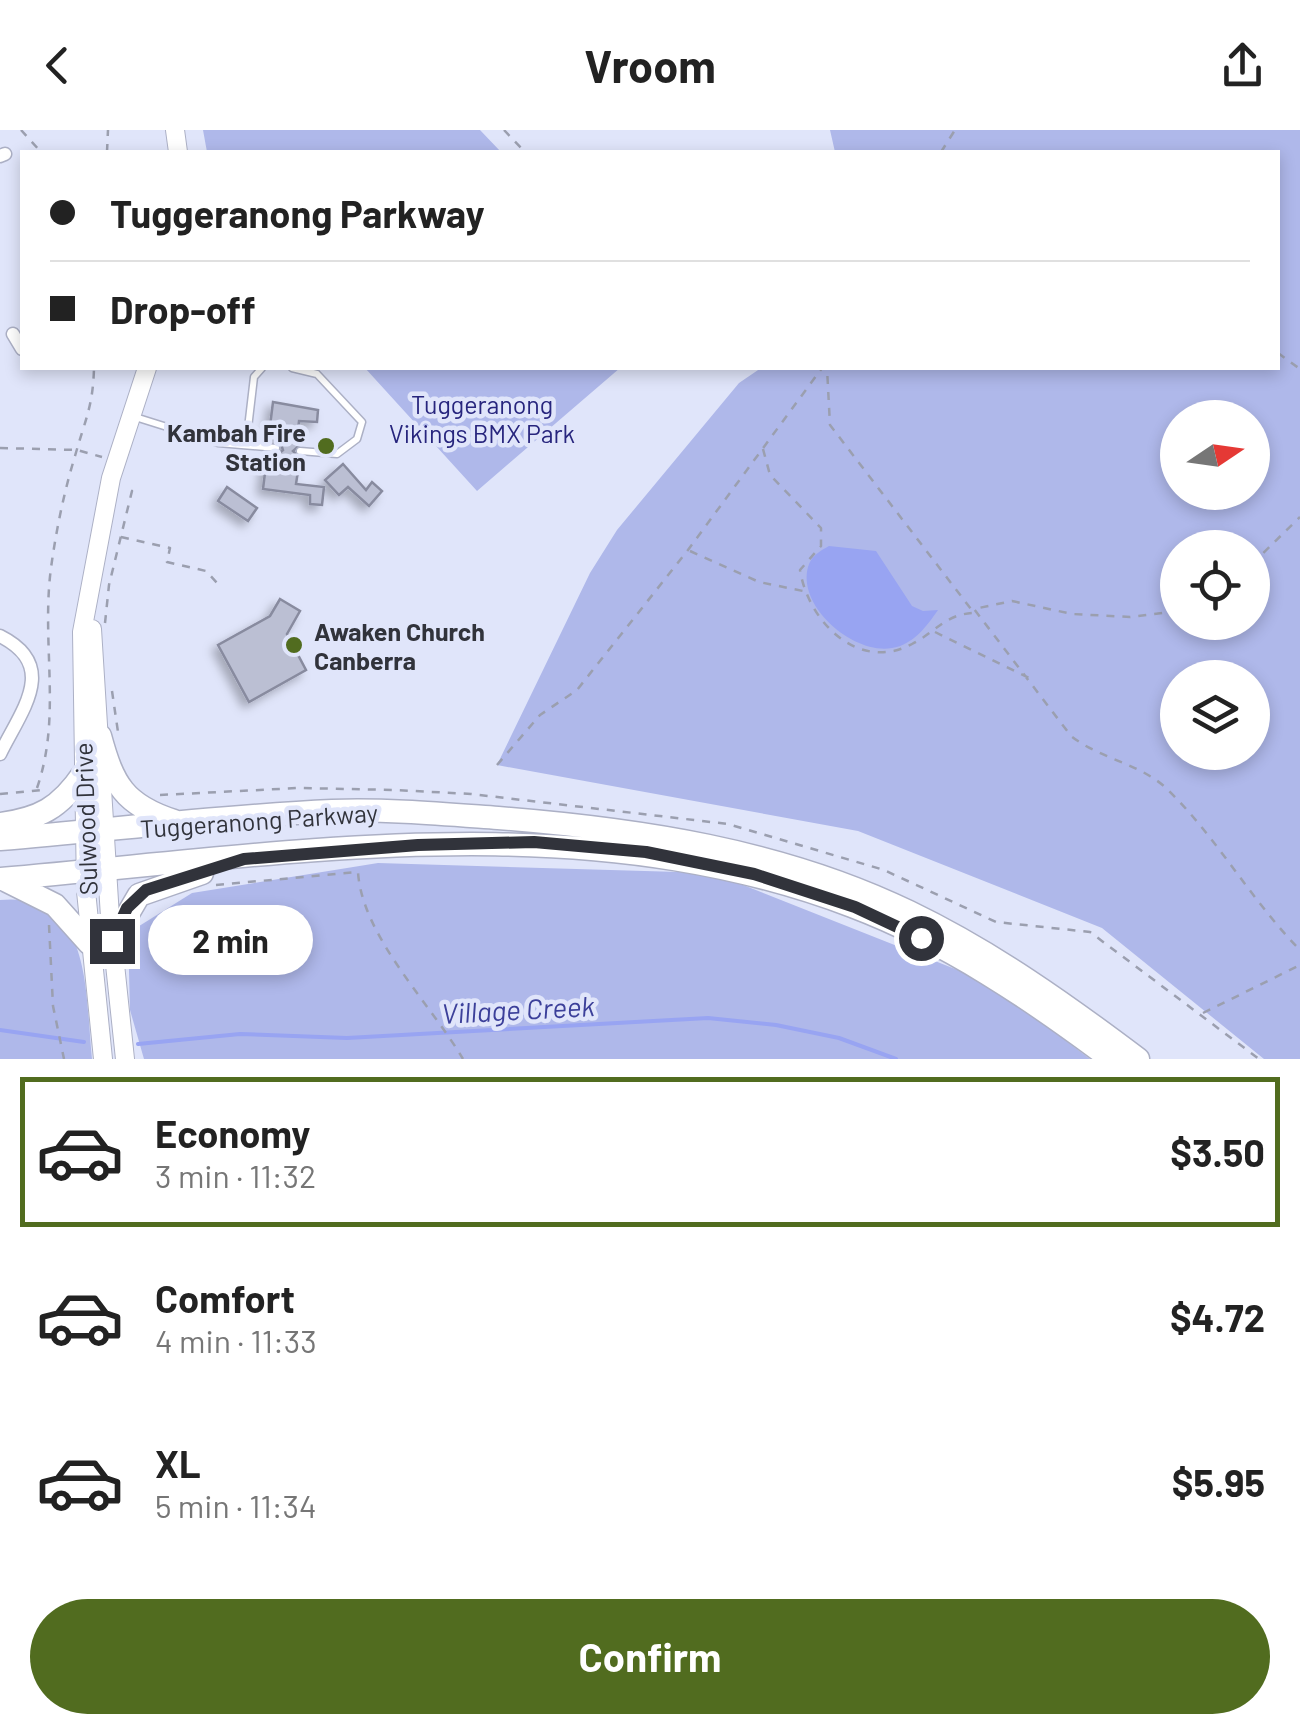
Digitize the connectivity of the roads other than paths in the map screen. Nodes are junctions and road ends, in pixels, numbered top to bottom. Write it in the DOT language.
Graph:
graph roads {
  1 [pos="146,370"];
  2 [pos="260,370"];
  3 [pos="301,370"];
  4 [pos="131,416"];
  5 [pos="246,445"];
  6 [pos="276,448"];
  7 [pos="300,451"];
  8 [pos="91,578"];
  9 [pos="0,636"];
  10 [pos="110,740"];
  11 [pos="0,754"];
  12 [pos="83,774"];
  13 [pos="0,824"];
  14 [pos="183,824"];
  15 [pos="94,832"];
  16 [pos="0,840"];
  17 [pos="244,859"];
  18 [pos="96,872"];
  19 [pos="2,879"];
  20 [pos="100,942"];
  21 [pos="104,1059"];
  22 [pos="125,1059"];
  23 [pos="1112,1059"];
  24 [pos="1138,1059"];
  1 -- 4 [label="main road, Sulwood Drive"];
  2 -- 5 [label="lane"];
  3 -- 7 [label="lane"];
  4 -- 5 [label="lane"];
  4 -- 8 [label="main road, Sulwood Drive"];
  5 -- 6 [label="lane"];
  8 -- 10 [label="main road, Sulwood Drive"];
  8 -- 12 [label="main road, Sulwood Drive"];
  9 -- 11 [label="street"];
  10 -- 14 [label="highway"];
  10 -- 15 [label="main road, Sulwood Drive"];
  12 -- 13 [label="highway"];
  12 -- 15 [label="main road, Sulwood Drive"];
  14 -- 15 [label="highway, Tuggeranong Parkway"];
  14 -- 24 [label="highway, Tuggeranong Parkway"];
  15 -- 16 [label="highway, Tuggeranong Parkway"];
  15 -- 18 [label="main road, Sulwood Drive"];
  17 -- 18 [label="highway, Tuggeranong Parkway"];
  17 -- 20 [label="highway"];
  17 -- 23 [label="highway, Tuggeranong Parkway"];
  18 -- 19 [label="highway, Tuggeranong Parkway"];
  18 -- 20 [label="main road, Sulwood Drive"];
  19 -- 20 [label="highway"];
  20 -- 21 [label="main road, Sulwood Drive"];
  20 -- 22 [label="main road, Sulwood Drive"];
}
